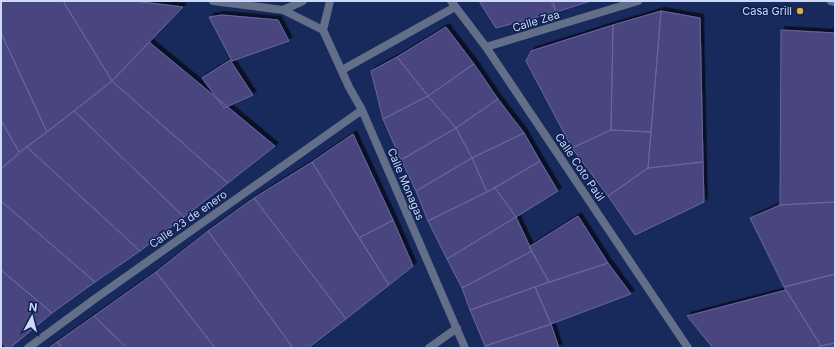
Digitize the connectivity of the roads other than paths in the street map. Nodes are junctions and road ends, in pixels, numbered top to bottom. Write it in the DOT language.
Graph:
graph roads {
  1 [pos="213,1"];
  2 [pos="303,1"];
  3 [pos="330,1"];
  4 [pos="638,1"];
  5 [pos="831,1"];
  6 [pos="835,2"];
  7 [pos="453,4"];
  8 [pos="283,10"];
  9 [pos="323,30"];
  10 [pos="486,47"];
  11 [pos="342,70"];
  12 [pos="362,110"];
  13 [pos="457,328"];
  14 [pos="28,348"];
  15 [pos="429,348"];
  16 [pos="465,348"];
  17 [pos="688,348"];
  1 -- 8 [label="street"];
  2 -- 8 [label="street"];
  3 -- 9 [label="street"];
  4 -- 10 [label="street, Calle Zea"];
  5 -- 6 [label="street"];
  7 -- 10 [label="street, Calle Coto Paúl"];
  7 -- 11 [label="street"];
  8 -- 9 [label="street"];
  9 -- 11 [label="street, Calle Monagas"];
  10 -- 17 [label="street, Calle Coto Paúl"];
  11 -- 12 [label="street, Calle Monagas"];
  12 -- 13 [label="street, Calle Monagas"];
  12 -- 14 [label="street, Calle 23 de enero"];
  13 -- 15 [label="street"];
  13 -- 16 [label="street, Calle Monagas"];
}
